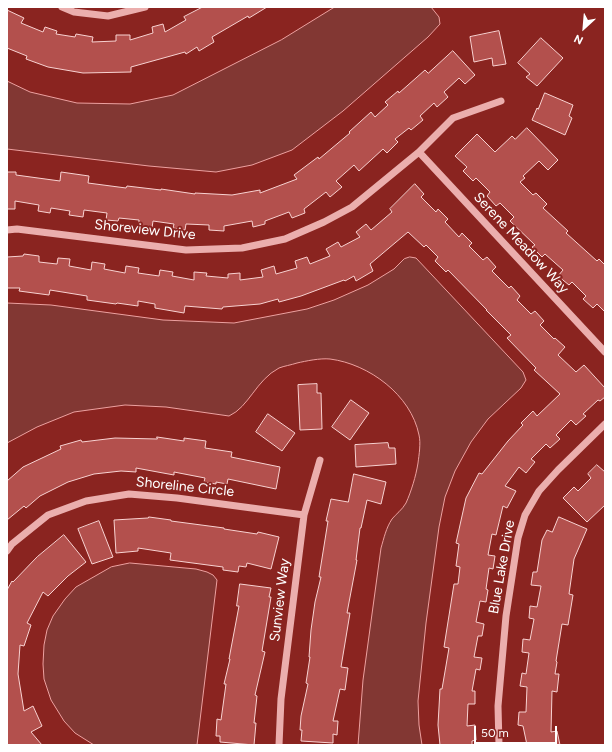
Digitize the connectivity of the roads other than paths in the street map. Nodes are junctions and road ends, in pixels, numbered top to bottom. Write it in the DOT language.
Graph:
graph roads {
  1 [pos="62,7"];
  2 [pos="145,7"];
  3 [pos="501,100"];
  4 [pos="419,152"];
  5 [pos="7,230"];
  6 [pos="605,352"];
  7 [pos="605,424"];
  8 [pos="320,460"];
  9 [pos="304,515"];
  10 [pos="7,551"];
  11 [pos="279,745"];
  12 [pos="500,745"];
  1 -- 2 [label="street"];
  3 -- 4 [label="street, Shoreview Drive"];
  4 -- 5 [label="street, Shoreview Drive"];
  4 -- 6 [label="street, Serene Meadow Way"];
  7 -- 12 [label="street, Blue Lake Drive"];
  8 -- 9 [label="street, Sunview Way"];
  9 -- 10 [label="street, Shoreline Circle"];
  9 -- 11 [label="street, Sunview Way"];
}
